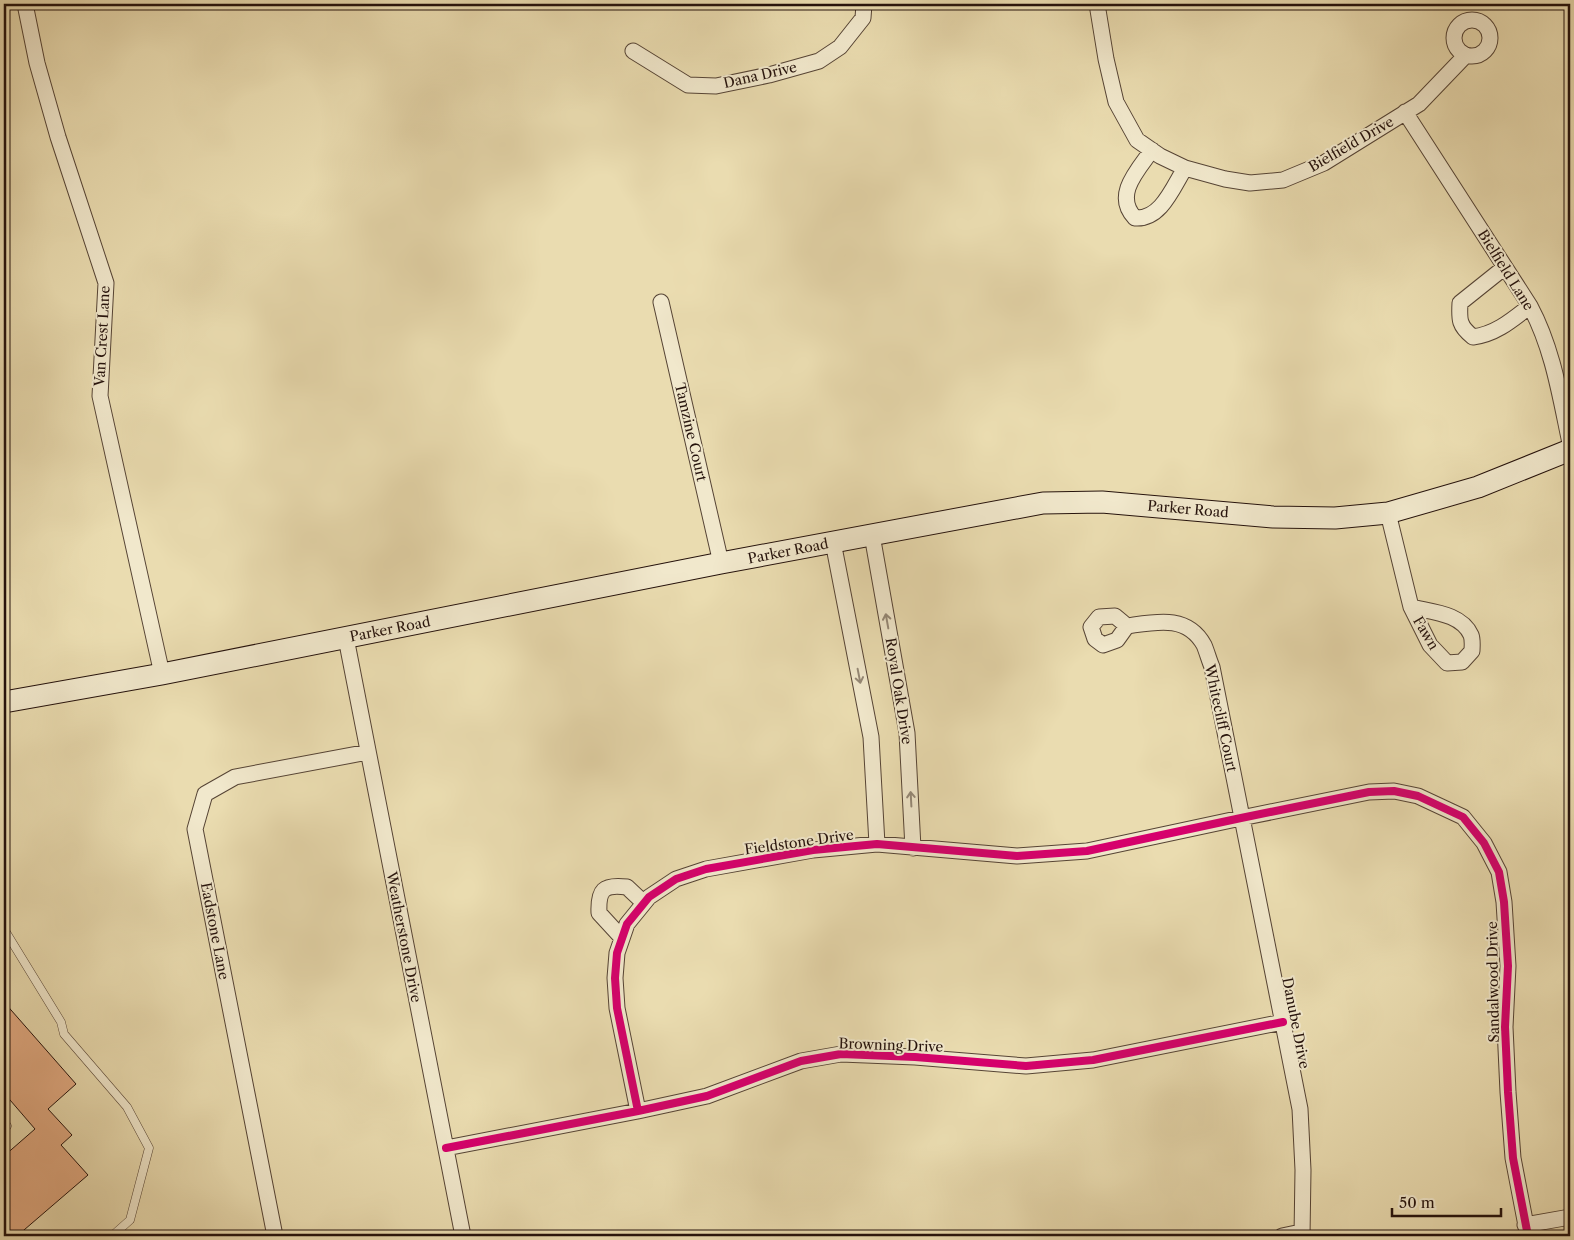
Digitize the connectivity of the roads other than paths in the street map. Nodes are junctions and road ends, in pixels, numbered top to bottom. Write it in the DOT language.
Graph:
graph roads {
  1 [pos="26,4"];
  2 [pos="864,4"];
  3 [pos="1097,4"];
  4 [pos="633,51"];
  5 [pos="1466,55"];
  6 [pos="1405,112"];
  7 [pos="1152,150"];
  8 [pos="1184,168"];
  9 [pos="1505,267"];
  10 [pos="661,302"];
  11 [pos="1530,306"];
  12 [pos="1570,443"];
  13 [pos="1570,450"];
  14 [pos="1388,513"];
  15 [pos="872,535"];
  16 [pos="834,542"];
  17 [pos="722,563"];
  18 [pos="1411,607"];
  19 [pos="1127,626"];
  20 [pos="346,638"];
  21 [pos="162,674"];
  22 [pos="4,702"];
  23 [pos="368,752"];
  24 [pos="1241,818"];
  25 [pos="877,844"];
  26 [pos="913,848"];
  27 [pos="644,903"];
  28 [pos="4,928"];
  29 [pos="622,938"];
  30 [pos="1283,1022"];
  31 [pos="638,1111"];
  32 [pos="4,1122"];
  33 [pos="4,1129"];
  34 [pos="446,1148"];
  35 [pos="1570,1217"];
  36 [pos="1526,1230"];
  37 [pos="1302,1234"];
  38 [pos="112,1236"];
  39 [pos="275,1236"];
  40 [pos="462,1236"];
  41 [pos="1282,1236"];
  1 -- 21 [label="street, Van Crest Lane"];
  2 -- 4 [label="street, Dana Drive"];
  3 -- 7 [label="street, Bielfield Drive"];
  5 -- 6 [label="street, Bielfield Drive"];
  6 -- 8 [label="street, Bielfield Drive"];
  6 -- 9 [label="street, Bielfield Lane"];
  7 -- 8 [label="street, Bielfield Drive"];
  7 -- 8 [label="street"];
  9 -- 11 [label="street, Bielfield Lane"];
  9 -- 11 [label="street"];
  10 -- 17 [label="street, Tamzine Court"];
  11 -- 12 [label="street, Bielfield Lane"];
  13 -- 14 [label="main road, Parker Road"];
  14 -- 15 [label="main road, Parker Road"];
  14 -- 18 [label="street, Fawn"];
  15 -- 16 [label="main road, Parker Road"];
  26 -- 15 [label="street, Royal Oak Drive, one-way"];
  16 -- 17 [label="main road, Parker Road"];
  16 -- 25 [label="street, one-way"];
  17 -- 20 [label="main road, Parker Road"];
  19 -- 24 [label="street, Whitecliff Court"];
  20 -- 21 [label="main road, Parker Road"];
  20 -- 23 [label="street, Weatherstone Drive"];
  21 -- 22 [label="main road, Parker Road"];
  23 -- 34 [label="street, Weatherstone Drive"];
  23 -- 39 [label="street, Eadstone Lane"];
  24 -- 26 [label="street, Fieldstone Drive"];
  24 -- 30 [label="street, Danube Drive"];
  24 -- 36 [label="street, Sandalwood Drive"];
  25 -- 26 [label="street, Fieldstone Drive"];
  25 -- 27 [label="street, Fieldstone Drive"];
  27 -- 29 [label="street, Fieldstone Drive"];
  27 -- 29 [label="street"];
  28 -- 38 [label="lane"];
  29 -- 31 [label="street, Fieldstone Drive"];
  30 -- 31 [label="street, Browning Drive"];
  30 -- 37 [label="street, Danube Drive"];
  31 -- 34 [label="street, Browning Drive"];
  32 -- 33 [label="lane"];
  34 -- 40 [label="street, Weatherstone Drive"];
  35 -- 36 [label="street"];
  37 -- 41 [label="street"];
}
